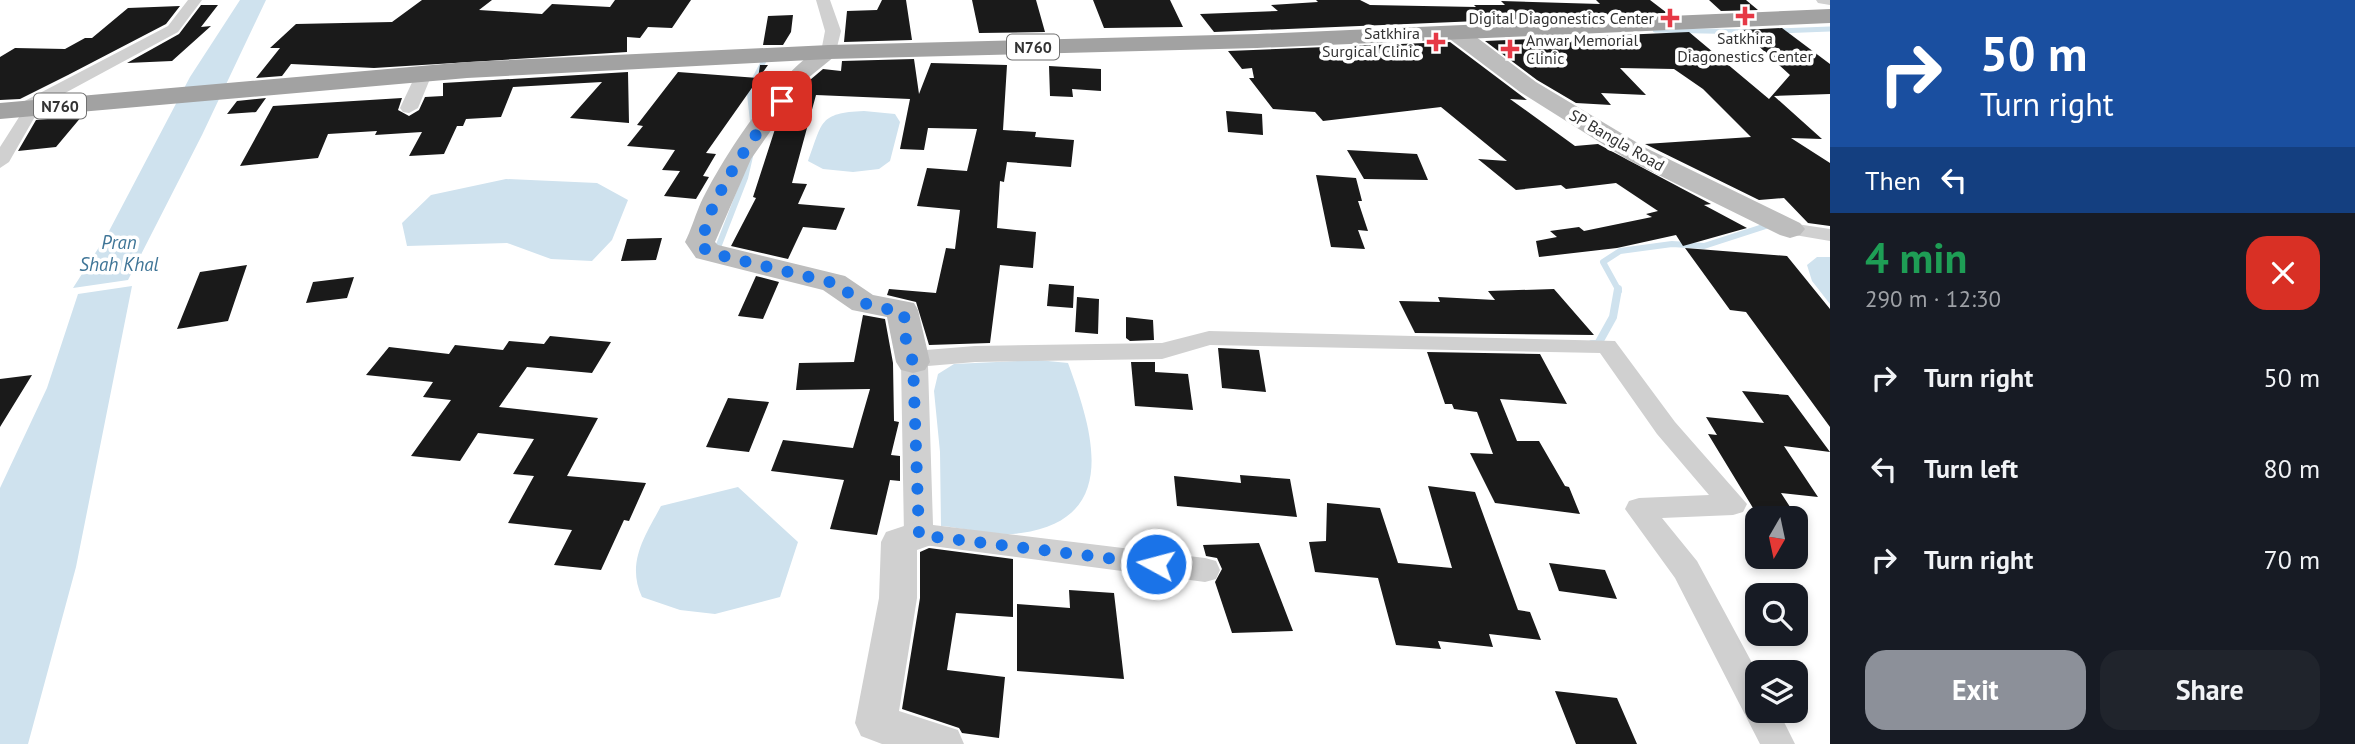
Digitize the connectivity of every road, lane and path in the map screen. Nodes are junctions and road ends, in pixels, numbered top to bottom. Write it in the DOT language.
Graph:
graph roads {
  1 [pos="195,0"];
  2 [pos="823,0"];
  3 [pos="1824,0"];
  4 [pos="1830,1"];
  5 [pos="1830,16"];
  6 [pos="1455,32"];
  7 [pos="829,52"];
  8 [pos="424,74"];
  9 [pos="410,108"];
  10 [pos="19,109"];
  11 [pos="0,162"];
  12 [pos="1790,229"];
  13 [pos="1830,235"];
  14 [pos="913,362"];
  15 [pos="919,535"];
  16 [pos="1205,570"];
  17 [pos="1745,682"];
  18 [pos="1766,723"];
  19 [pos="943,744"];
  20 [pos="1777,744"];
  1 -- 10 [label="street"];
  2 -- 7 [label="street"];
  3 -- 4 [label="street"];
  5 -- 6 [label="highway, N760"];
  6 -- 7 [label="highway, N760"];
  6 -- 12 [label="main road, SP Bangla Road"];
  7 -- 8 [label="highway, N760"];
  7 -- 14 [label="main road"];
  8 -- 9 [label="street"];
  8 -- 10 [label="highway, N760"];
  10 -- 11 [label="street"];
  12 -- 13 [label="street"];
  14 -- 15 [label="street"];
  14 -- 17 [label="street"];
  15 -- 16 [label="street"];
  15 -- 19 [label="street"];
  18 -- 20 [label="street"];
}
